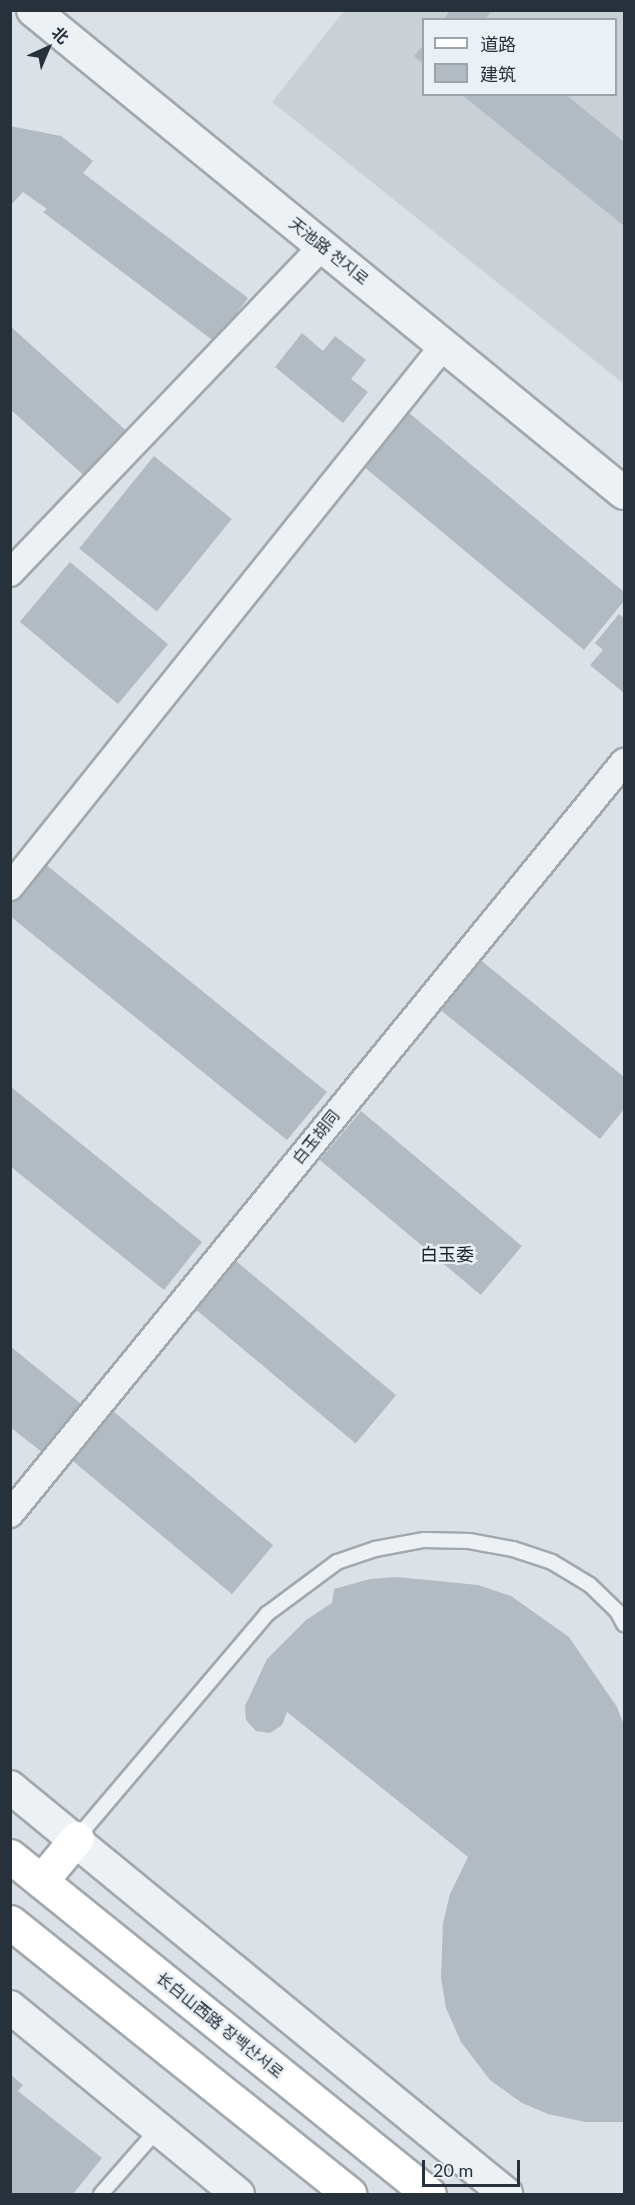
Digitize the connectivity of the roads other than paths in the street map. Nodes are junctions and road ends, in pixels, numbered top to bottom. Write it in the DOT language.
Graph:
graph roads {
  1 [pos="33,10"];
  2 [pos="323,246"];
  3 [pos="444,345"];
  4 [pos="624,492"];
  5 [pos="10,573"];
  6 [pos="624,762"];
  7 [pos="10,887"];
  8 [pos="10,1514"];
  9 [pos="624,1624"];
  10 [pos="10,1787"];
  11 [pos="77,1838"];
  12 [pos="10,1856"];
  13 [pos="41,1881"];
  14 [pos="10,1922"];
  15 [pos="10,2007"];
  16 [pos="158,2129"];
  17 [pos="101,2194"];
  18 [pos="238,2194"];
  19 [pos="349,2194"];
  20 [pos="429,2194"];
  21 [pos="506,2194"];
  1 -- 2 [label="street, 天池路 천지로"];
  2 -- 3 [label="street, 天池路 천지로"];
  2 -- 5 [label="street"];
  3 -- 4 [label="street, 天池路 천지로"];
  3 -- 7 [label="street"];
  6 -- 8 [label="street, 白玉胡同"];
  9 -- 11 [label="lane"];
  10 -- 11 [label="street"];
  11 -- 13 [label="main road"];
  11 -- 21 [label="street"];
  12 -- 13 [label="main road, 长白山西路 장백산서로"];
  13 -- 20 [label="main road, 长白山西路 장백산서로"];
  14 -- 19 [label="main road"];
  15 -- 16 [label="street"];
  16 -- 17 [label="lane"];
  16 -- 18 [label="street"];
}
